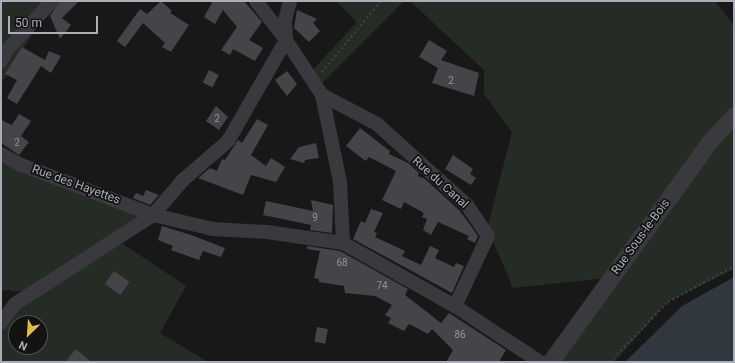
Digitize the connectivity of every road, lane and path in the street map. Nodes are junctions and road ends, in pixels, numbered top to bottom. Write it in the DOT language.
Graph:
graph roads {
  1 [pos="52,1"];
  2 [pos="256,1"];
  3 [pos="290,1"];
  4 [pos="381,1"];
  5 [pos="286,40"];
  6 [pos="1,62"];
  7 [pos="314,83"];
  8 [pos="322,95"];
  9 [pos="734,115"];
  10 [pos="1,154"];
  11 [pos="153,215"];
  12 [pos="343,243"];
  13 [pos="734,266"];
  14 [pos="455,306"];
  15 [pos="1,323"];
  16 [pos="540,362"];
  17 [pos="550,362"];
  18 [pos="610,362"];
  1 -- 6 [label="street"];
  2 -- 5 [label="street"];
  3 -- 5 [label="street"];
  4 -- 7 [label="path"];
  5 -- 7 [label="street"];
  5 -- 11 [label="street"];
  7 -- 8 [label="street"];
  8 -- 12 [label="street"];
  8 -- 14 [label="street, Rue du Canal"];
  9 -- 17 [label="street, Rue Sous-le-Bois"];
  10 -- 11 [label="street, Rue des Hayettes"];
  11 -- 12 [label="street, Rue des Hayettes"];
  11 -- 15 [label="street"];
  12 -- 14 [label="street"];
  13 -- 18 [label="path"];
  14 -- 16 [label="street"];
}
